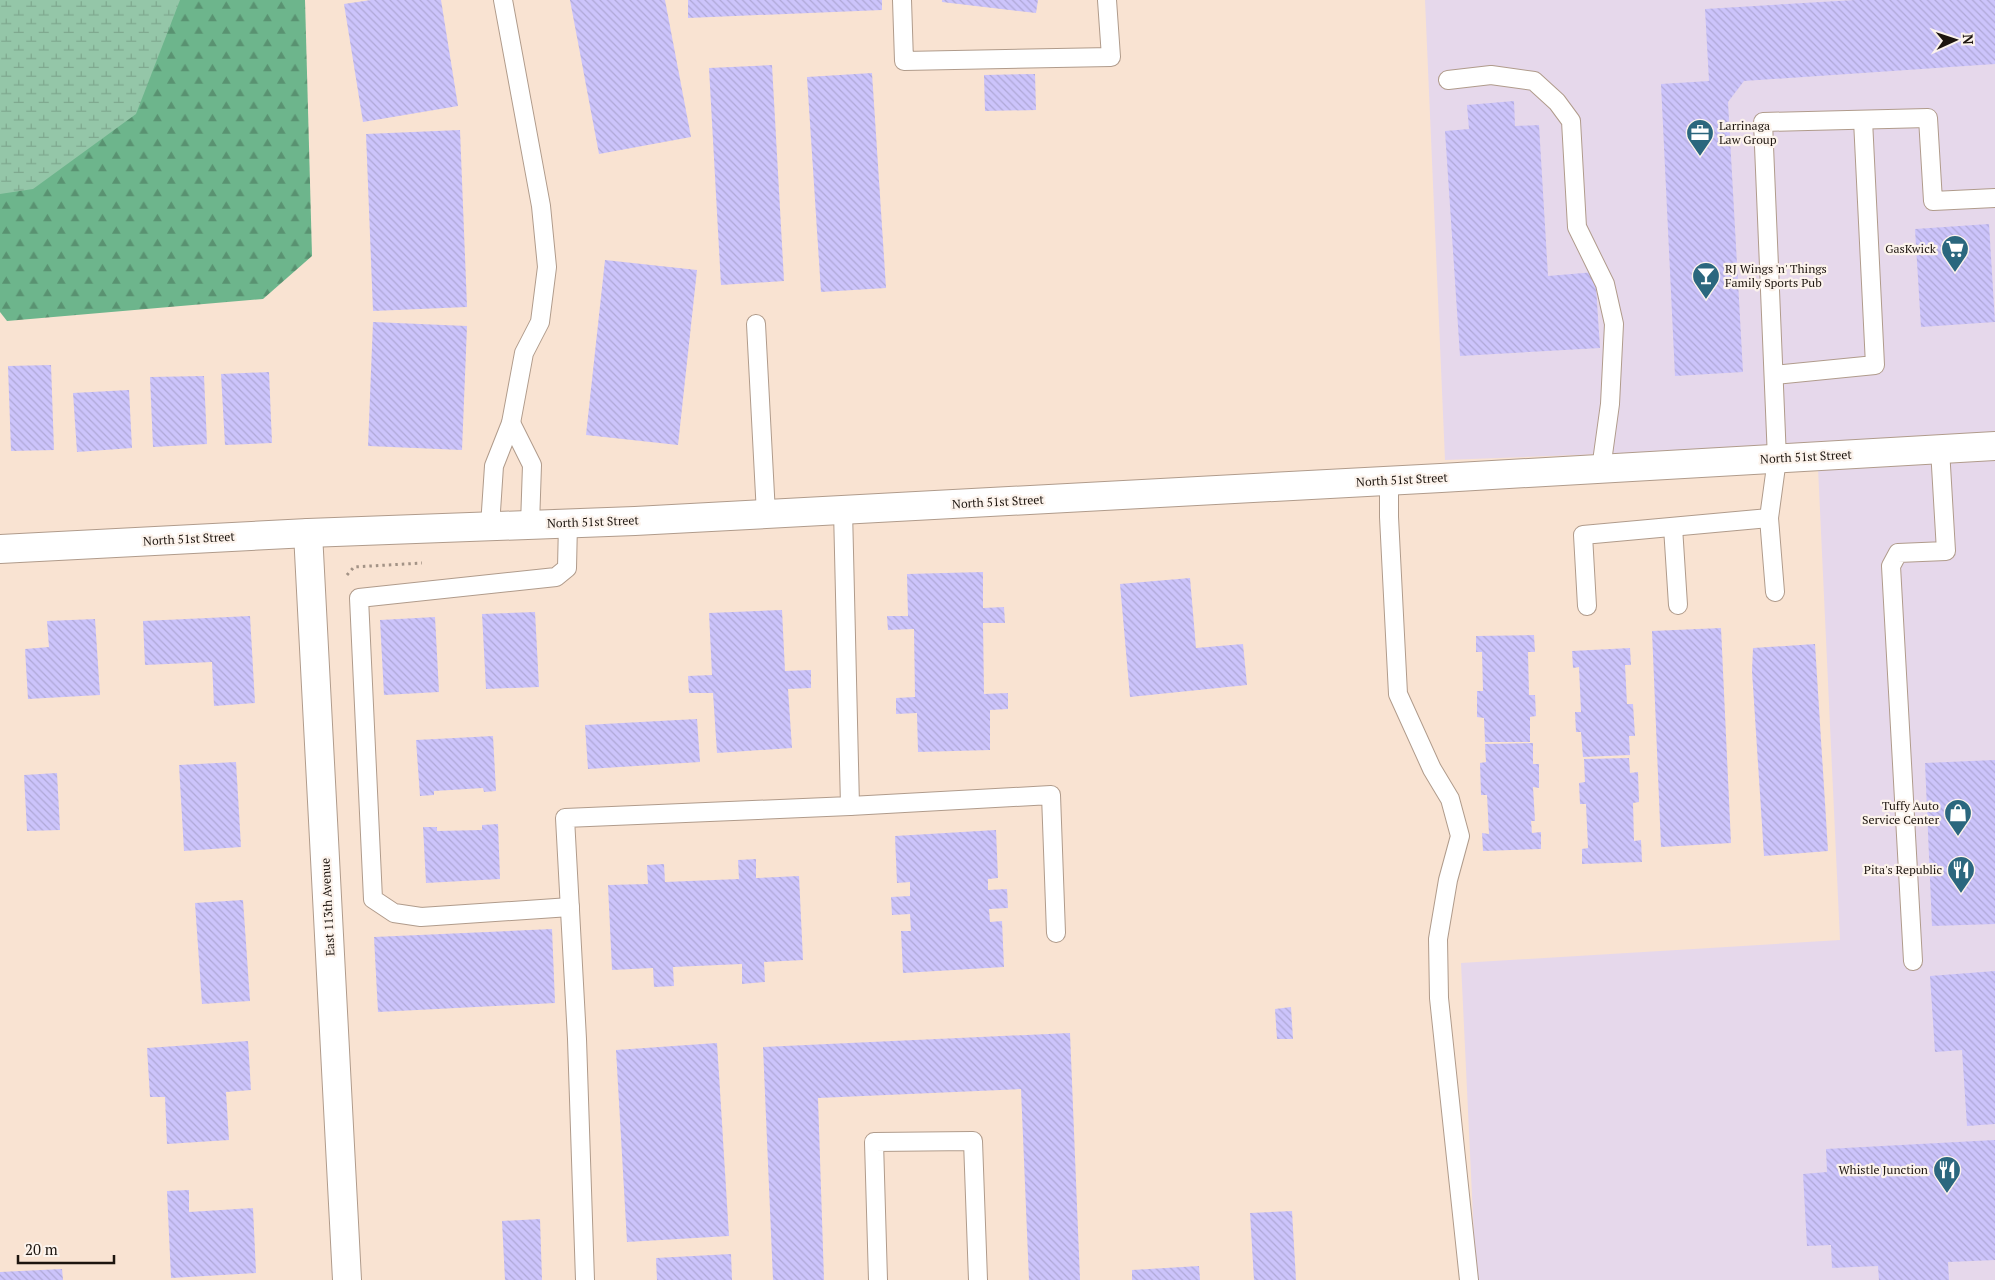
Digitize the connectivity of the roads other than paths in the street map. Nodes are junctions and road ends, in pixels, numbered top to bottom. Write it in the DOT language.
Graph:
graph roads {
  1 [pos="503,0"];
  2 [pos="902,0"];
  3 [pos="1107,0"];
  4 [pos="1448,80"];
  5 [pos="1863,120"];
  6 [pos="1995,198"];
  7 [pos="756,324"];
  8 [pos="1774,375"];
  9 [pos="512,423"];
  10 [pos="1995,446"];
  11 [pos="1940,449"];
  12 [pos="1777,459"];
  13 [pos="1601,469"];
  14 [pos="1389,481"];
  15 [pos="844,510"];
  16 [pos="766,514"];
  17 [pos="1769,518"];
  18 [pos="568,523"];
  19 [pos="530,525"];
  20 [pos="490,526"];
  21 [pos="1673,527"];
  22 [pos="308,533"];
  23 [pos="0,549"];
  24 [pos="1775,592"];
  25 [pos="1587,606"];
  26 [pos="1678,606"];
  27 [pos="850,806"];
  28 [pos="570,907"];
  29 [pos="1056,933"];
  30 [pos="1913,961"];
  31 [pos="347,1280"];
  32 [pos="585,1280"];
  33 [pos="878,1280"];
  34 [pos="978,1280"];
  35 [pos="1469,1280"];
  1 -- 9 [label="lane"];
  2 -- 3 [label="lane"];
  4 -- 13 [label="lane"];
  5 -- 6 [label="lane"];
  5 -- 8 [label="lane"];
  5 -- 8 [label="lane"];
  7 -- 16 [label="lane"];
  8 -- 12 [label="lane"];
  9 -- 19 [label="lane"];
  9 -- 20 [label="lane"];
  10 -- 11 [label="street, North 51st Street"];
  11 -- 12 [label="street, North 51st Street"];
  11 -- 30 [label="lane"];
  12 -- 13 [label="street, North 51st Street"];
  12 -- 17 [label="lane"];
  13 -- 14 [label="street, North 51st Street"];
  14 -- 15 [label="street, North 51st Street"];
  14 -- 35 [label="lane"];
  15 -- 16 [label="street, North 51st Street"];
  15 -- 27 [label="lane"];
  16 -- 18 [label="street, North 51st Street"];
  17 -- 21 [label="lane"];
  17 -- 24 [label="lane"];
  18 -- 19 [label="street, North 51st Street"];
  18 -- 28 [label="lane"];
  19 -- 20 [label="street, North 51st Street"];
  20 -- 22 [label="street, North 51st Street"];
  21 -- 25 [label="lane"];
  21 -- 26 [label="lane"];
  22 -- 23 [label="street, North 51st Street"];
  22 -- 31 [label="street, East 113th Avenue"];
  27 -- 28 [label="lane"];
  27 -- 29 [label="lane"];
  28 -- 32 [label="lane"];
  33 -- 34 [label="lane"];
}
